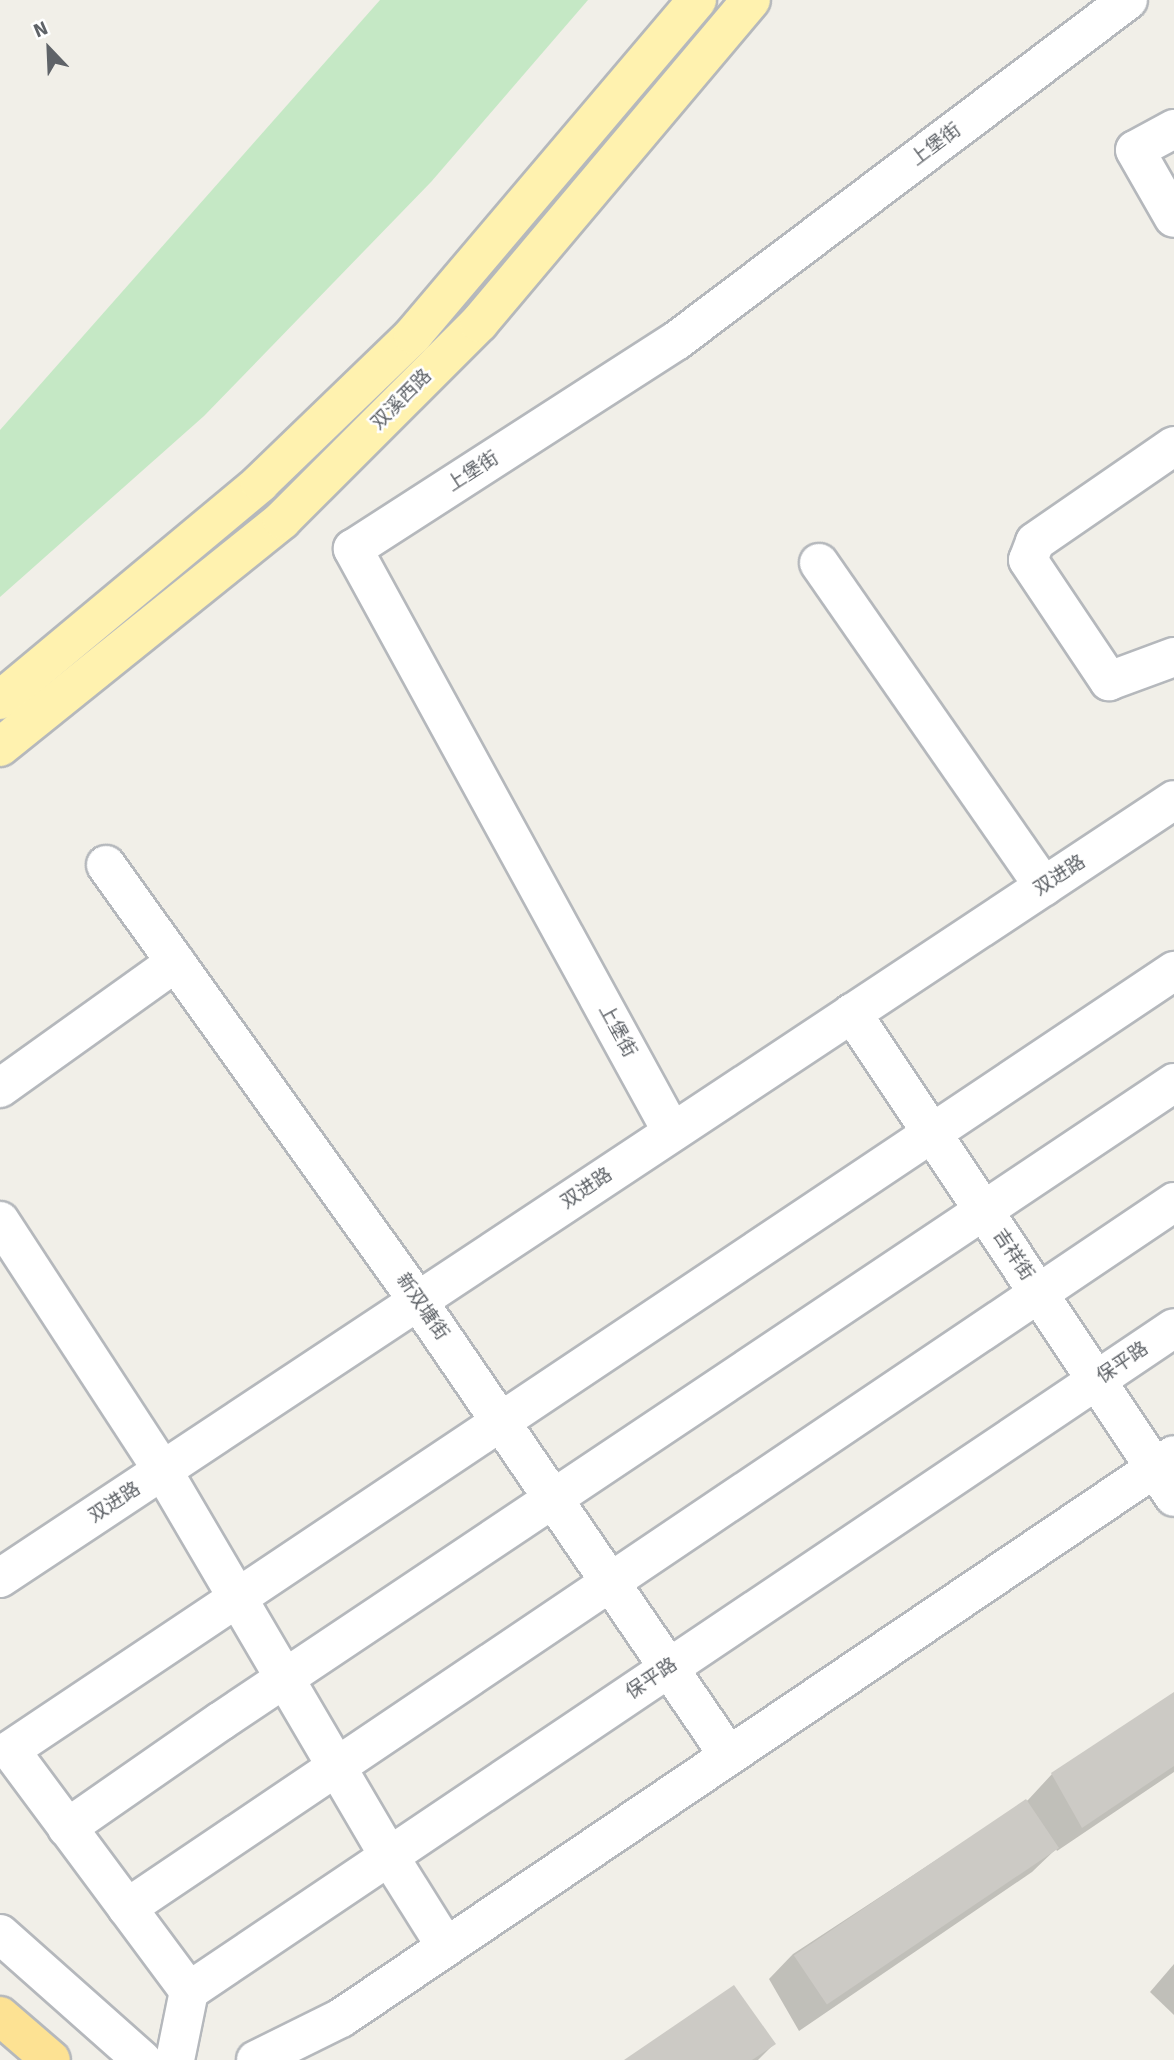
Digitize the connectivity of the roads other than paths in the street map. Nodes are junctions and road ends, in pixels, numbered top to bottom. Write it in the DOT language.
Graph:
graph roads {
  1 [pos="697,0"];
  2 [pos="751,0"];
  3 [pos="1128,0"];
  4 [pos="1174,129"];
  5 [pos="1174,218"];
  6 [pos="1174,446"];
  7 [pos="819,563"];
  8 [pos="1174,657"];
  9 [pos="0,699"];
  10 [pos="0,747"];
  11 [pos="1174,800"];
  12 [pos="106,866"];
  13 [pos="1044,887"];
  14 [pos="176,962"];
  15 [pos="1174,971"];
  16 [pos="852,1013"];
  17 [pos="1174,1083"];
  18 [pos="0,1088"];
  19 [pos="673,1132"];
  20 [pos="932,1133"];
  21 [pos="1174,1202"];
  22 [pos="983,1211"];
  23 [pos="0,1221"];
  24 [pos="1038,1294"];
  25 [pos="418,1301"];
  26 [pos="1174,1328"];
  27 [pos="1096,1381"];
  28 [pos="501,1422"];
  29 [pos="163,1471"];
  30 [pos="1168,1473"];
  31 [pos="553,1499"];
  32 [pos="0,1578"];
  33 [pos="611,1582"];
  34 [pos="236,1598"];
  35 [pos="669,1668"];
  36 [pos="284,1679"];
  37 [pos="729,1756"];
  38 [pos="337,1768"];
  39 [pos="67,1828"];
  40 [pos="389,1856"];
  41 [pos="127,1908"];
  42 [pos="0,1934"];
  43 [pos="446,1947"];
  44 [pos="188,1991"];
  45 [pos="0,2016"];
  46 [pos="51,2060"];
  47 [pos="142,2060"];
  48 [pos="175,2060"];
  49 [pos="256,2060"];
  1 -- 9 [label="main road, 双溪西路"];
  2 -- 10 [label="main road, 双溪西路"];
  3 -- 19 [label="street, 上堡街"];
  4 -- 5 [label="street"];
  6 -- 8 [label="street"];
  7 -- 13 [label="street"];
  11 -- 13 [label="street, 双进路"];
  12 -- 14 [label="street, 新双塘街"];
  13 -- 16 [label="street, 双进路"];
  14 -- 18 [label="street"];
  14 -- 25 [label="street, 新双塘街"];
  15 -- 20 [label="street"];
  16 -- 19 [label="street, 双进路"];
  16 -- 20 [label="street, 吉祥街"];
  17 -- 22 [label="street"];
  19 -- 25 [label="street, 双进路"];
  20 -- 22 [label="street, 吉祥街"];
  20 -- 28 [label="street"];
  21 -- 24 [label="street"];
  22 -- 24 [label="street, 吉祥街"];
  22 -- 31 [label="street"];
  23 -- 29 [label="street"];
  24 -- 27 [label="street, 吉祥街"];
  24 -- 33 [label="street"];
  25 -- 28 [label="street, 新双塘街"];
  25 -- 29 [label="street, 双进路"];
  26 -- 27 [label="street, 保平路"];
  27 -- 30 [label="street, 吉祥街"];
  27 -- 35 [label="street, 保平路"];
  28 -- 31 [label="street, 新双塘街"];
  28 -- 34 [label="street"];
  29 -- 32 [label="street, 双进路"];
  29 -- 34 [label="street"];
  30 -- 37 [label="street"];
  31 -- 33 [label="street, 新双塘街"];
  31 -- 36 [label="street"];
  33 -- 35 [label="street, 新双塘街"];
  33 -- 38 [label="street"];
  34 -- 36 [label="street"];
  34 -- 39 [label="street"];
  35 -- 37 [label="street, 新双塘街"];
  35 -- 40 [label="street, 保平路"];
  36 -- 38 [label="street"];
  36 -- 39 [label="street"];
  37 -- 43 [label="street"];
  38 -- 40 [label="street"];
  38 -- 41 [label="street"];
  39 -- 41 [label="street"];
  40 -- 43 [label="street"];
  40 -- 44 [label="street, 保平路"];
  41 -- 44 [label="street"];
  42 -- 47 [label="street"];
  43 -- 49 [label="street"];
  44 -- 48 [label="street"];
  45 -- 46 [label="highway"];
}
